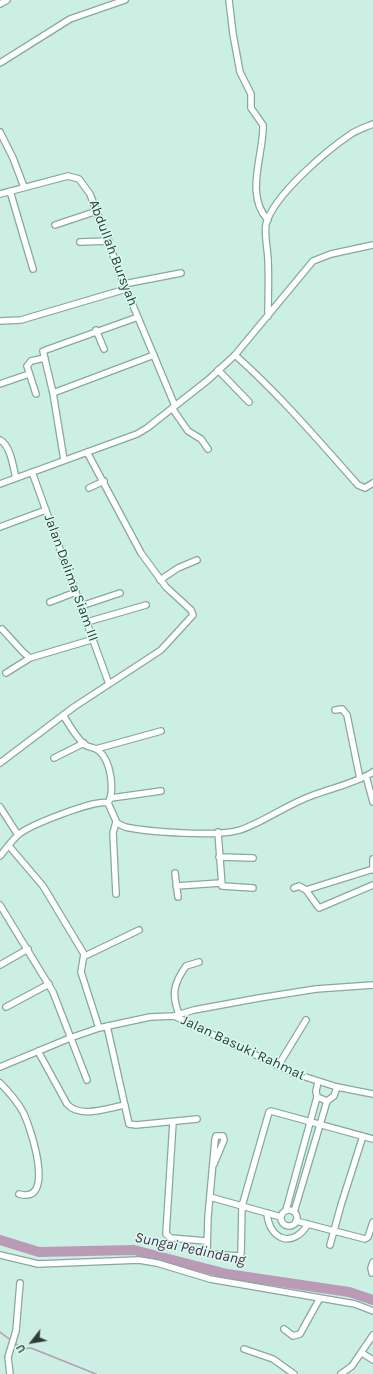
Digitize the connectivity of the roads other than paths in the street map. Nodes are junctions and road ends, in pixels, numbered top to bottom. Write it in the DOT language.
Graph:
graph roads {
  1 [pos="7,0"];
  2 [pos="125,0"];
  3 [pos="229,0"];
  4 [pos="0,4"];
  5 [pos="0,63"];
  6 [pos="373,124"];
  7 [pos="0,132"];
  8 [pos="24,187"];
  9 [pos="10,191"];
  10 [pos="0,194"];
  11 [pos="97,211"];
  12 [pos="268,220"];
  13 [pos="55,225"];
  14 [pos="109,241"];
  15 [pos="80,242"];
  16 [pos="373,245"];
  17 [pos="33,269"];
  18 [pos="182,273"];
  19 [pos="125,287"];
  20 [pos="268,316"];
  21 [pos="138,317"];
  22 [pos="0,322"];
  23 [pos="96,330"];
  24 [pos="104,349"];
  25 [pos="154,354"];
  26 [pos="235,355"];
  27 [pos="45,358"];
  28 [pos="218,370"];
  29 [pos="29,374"];
  30 [pos="0,384"];
  31 [pos="53,393"];
  32 [pos="36,394"];
  33 [pos="249,402"];
  34 [pos="173,407"];
  35 [pos="0,440"];
  36 [pos="208,449"];
  37 [pos="88,452"];
  38 [pos="64,460"];
  39 [pos="32,472"];
  40 [pos="16,478"];
  41 [pos="104,481"];
  42 [pos="373,483"];
  43 [pos="0,484"];
  44 [pos="89,488"];
  45 [pos="46,510"];
  46 [pos="0,527"];
  47 [pos="197,560"];
  48 [pos="160,580"];
  49 [pos="76,592"];
  50 [pos="120,593"];
  51 [pos="50,602"];
  52 [pos="146,605"];
  53 [pos="81,606"];
  54 [pos="87,622"];
  55 [pos="2,628"];
  56 [pos="94,639"];
  57 [pos="30,658"];
  58 [pos="6,673"];
  59 [pos="109,684"];
  60 [pos="335,710"];
  61 [pos="63,715"];
  62 [pos="161,731"];
  63 [pos="84,744"];
  64 [pos="96,749"];
  65 [pos="54,758"];
  66 [pos="0,763"];
  67 [pos="373,772"];
  68 [pos="363,778"];
  69 [pos="161,791"];
  70 [pos="111,798"];
  71 [pos="373,802"];
  72 [pos="108,804"];
  73 [pos="0,807"];
  74 [pos="116,822"];
  75 [pos="218,832"];
  76 [pos="18,835"];
  77 [pos="9,846"];
  78 [pos="0,856"];
  79 [pos="219,857"];
  80 [pos="253,858"];
  81 [pos="373,858"];
  82 [pos="373,870"];
  83 [pos="175,873"];
  84 [pos="221,883"];
  85 [pos="373,885"];
  86 [pos="176,886"];
  87 [pos="254,888"];
  88 [pos="294,888"];
  89 [pos="306,890"];
  90 [pos="116,894"];
  91 [pos="178,897"];
  92 [pos="0,905"];
  93 [pos="139,930"];
  94 [pos="28,949"];
  95 [pos="85,956"];
  96 [pos="199,962"];
  97 [pos="0,966"];
  98 [pos="48,984"];
  99 [pos="373,985"];
  100 [pos="6,1007"];
  101 [pos="176,1015"];
  102 [pos="306,1020"];
  103 [pos="107,1026"];
  104 [pos="99,1028"];
  105 [pos="70,1038"];
  106 [pos="38,1051"];
  107 [pos="278,1066"];
  108 [pos="0,1067"];
  109 [pos="87,1080"];
  110 [pos="318,1082"];
  111 [pos="0,1083"];
  112 [pos="337,1088"];
  113 [pos="373,1094"];
  114 [pos="317,1098"];
  115 [pos="327,1101"];
  116 [pos="125,1105"];
  117 [pos="197,1119"];
  118 [pos="310,1121"];
  119 [pos="174,1122"];
  120 [pos="321,1125"];
  121 [pos="363,1136"];
  122 [pos="373,1139"];
  123 [pos="214,1164"];
  124 [pos="19,1194"];
  125 [pos="210,1197"];
  126 [pos="242,1206"];
  127 [pos="286,1210"];
  128 [pos="294,1212"];
  129 [pos="267,1213"];
  130 [pos="281,1217"];
  131 [pos="296,1221"];
  132 [pos="373,1222"];
  133 [pos="308,1224"];
  134 [pos="334,1231"];
  135 [pos="206,1241"];
  136 [pos="330,1245"];
  137 [pos="0,1256"];
  138 [pos="373,1262"];
  139 [pos="372,1272"];
  140 [pos="20,1282"];
  141 [pos="320,1298"];
  142 [pos="373,1311"];
  143 [pos="284,1329"];
  144 [pos="373,1335"];
  145 [pos="244,1349"];
  146 [pos="362,1353"];
  147 [pos="373,1360"];
  148 [pos="10,1374"];
  149 [pos="294,1374"];
  150 [pos="341,1374"];
  1 -- 4 [label="street"];
  2 -- 5 [label="street"];
  3 -- 12 [label="street"];
  6 -- 12 [label="street"];
  7 -- 8 [label="street"];
  8 -- 9 [label="street, Abdullah Bursyah"];
  8 -- 11 [label="street, Abdullah Bursyah"];
  9 -- 10 [label="street, Abdullah Bursyah"];
  9 -- 17 [label="street"];
  11 -- 13 [label="street"];
  11 -- 14 [label="street, Abdullah Bursyah"];
  12 -- 20 [label="street"];
  14 -- 15 [label="street"];
  14 -- 19 [label="street, Abdullah Bursyah"];
  16 -- 20 [label="street"];
  18 -- 19 [label="street"];
  19 -- 21 [label="street, Abdullah Bursyah"];
  19 -- 22 [label="street"];
  20 -- 26 [label="street"];
  21 -- 23 [label="street"];
  21 -- 25 [label="street, Abdullah Bursyah"];
  23 -- 24 [label="street"];
  23 -- 27 [label="street"];
  25 -- 31 [label="street"];
  25 -- 34 [label="street, Abdullah Bursyah"];
  26 -- 28 [label="street"];
  26 -- 42 [label="street"];
  27 -- 29 [label="street"];
  27 -- 31 [label="street"];
  28 -- 33 [label="street"];
  28 -- 34 [label="street"];
  29 -- 30 [label="street"];
  29 -- 32 [label="street"];
  31 -- 38 [label="street"];
  34 -- 36 [label="street, Abdullah Bursyah"];
  34 -- 37 [label="street"];
  35 -- 40 [label="street"];
  37 -- 38 [label="street"];
  37 -- 41 [label="street"];
  38 -- 39 [label="street"];
  39 -- 40 [label="street"];
  39 -- 45 [label="street, Jalan Delima Siam III"];
  40 -- 43 [label="street"];
  41 -- 44 [label="street"];
  41 -- 48 [label="street"];
  45 -- 46 [label="street"];
  45 -- 49 [label="street, Jalan Delima Siam III"];
  47 -- 48 [label="street"];
  48 -- 59 [label="street"];
  49 -- 51 [label="street"];
  49 -- 53 [label="street, Jalan Delima Siam III"];
  50 -- 53 [label="street"];
  52 -- 54 [label="street"];
  53 -- 54 [label="street, Jalan Delima Siam III"];
  54 -- 56 [label="street, Jalan Delima Siam III"];
  55 -- 57 [label="street"];
  56 -- 57 [label="street"];
  56 -- 59 [label="street, Jalan Delima Siam III"];
  57 -- 58 [label="street"];
  59 -- 61 [label="street"];
  60 -- 68 [label="street"];
  61 -- 63 [label="street"];
  61 -- 66 [label="street"];
  62 -- 64 [label="street"];
  63 -- 64 [label="street"];
  63 -- 65 [label="street"];
  64 -- 70 [label="street"];
  67 -- 68 [label="street"];
  68 -- 71 [label="street"];
  68 -- 75 [label="street"];
  69 -- 70 [label="street"];
  70 -- 72 [label="street"];
  72 -- 74 [label="street"];
  72 -- 76 [label="street"];
  73 -- 76 [label="street"];
  74 -- 75 [label="street"];
  74 -- 90 [label="street"];
  75 -- 79 [label="street"];
  76 -- 77 [label="street"];
  77 -- 78 [label="street"];
  77 -- 95 [label="street"];
  79 -- 80 [label="street"];
  79 -- 84 [label="street"];
  81 -- 82 [label="street"];
  82 -- 89 [label="street"];
  83 -- 86 [label="street"];
  84 -- 86 [label="street"];
  84 -- 87 [label="street"];
  85 -- 89 [label="street"];
  86 -- 91 [label="street"];
  88 -- 89 [label="street"];
  92 -- 94 [label="street"];
  93 -- 95 [label="street"];
  94 -- 97 [label="street"];
  94 -- 98 [label="street"];
  95 -- 104 [label="street"];
  96 -- 101 [label="street"];
  98 -- 100 [label="street"];
  98 -- 105 [label="street"];
  99 -- 101 [label="street"];
  101 -- 103 [label="street, Jalan Basuki Rahmat"];
  101 -- 107 [label="street, Jalan Basuki Rahmat"];
  102 -- 107 [label="street"];
  103 -- 104 [label="street, Jalan Basuki Rahmat"];
  103 -- 116 [label="street"];
  104 -- 105 [label="street, Jalan Basuki Rahmat"];
  105 -- 106 [label="street, Jalan Basuki Rahmat"];
  105 -- 109 [label="street"];
  106 -- 108 [label="street, Jalan Basuki Rahmat"];
  106 -- 116 [label="street"];
  107 -- 110 [label="street, Jalan Basuki Rahmat"];
  110 -- 112 [label="street, Jalan Basuki Rahmat"];
  110 -- 114 [label="street"];
  111 -- 124 [label="street"];
  112 -- 113 [label="street, Jalan Basuki Rahmat"];
  112 -- 115 [label="street"];
  114 -- 115 [label="street"];
  114 -- 118 [label="street"];
  115 -- 120 [label="street"];
  116 -- 119 [label="street"];
  117 -- 119 [label="street"];
  118 -- 120 [label="street"];
  118 -- 126 [label="street"];
  118 -- 127 [label="street"];
  119 -- 135 [label="street"];
  120 -- 121 [label="street"];
  120 -- 128 [label="street"];
  121 -- 122 [label="street"];
  121 -- 134 [label="street"];
  123 -- 125 [label="street"];
  125 -- 126 [label="street"];
  125 -- 135 [label="street"];
  126 -- 129 [label="street"];
  126 -- 135 [label="street"];
  127 -- 128 [label="street"];
  127 -- 130 [label="street"];
  128 -- 131 [label="street"];
  129 -- 130 [label="street"];
  129 -- 133 [label="street"];
  130 -- 131 [label="street"];
  131 -- 133 [label="street"];
  132 -- 134 [label="street"];
  133 -- 134 [label="street"];
  134 -- 136 [label="street"];
  137 -- 141 [label="street"];
  138 -- 139 [label="street"];
  140 -- 148 [label="street"];
  141 -- 142 [label="street"];
  141 -- 143 [label="street"];
  144 -- 146 [label="street"];
  145 -- 149 [label="street"];
  146 -- 147 [label="street"];
  146 -- 150 [label="street"];
}
